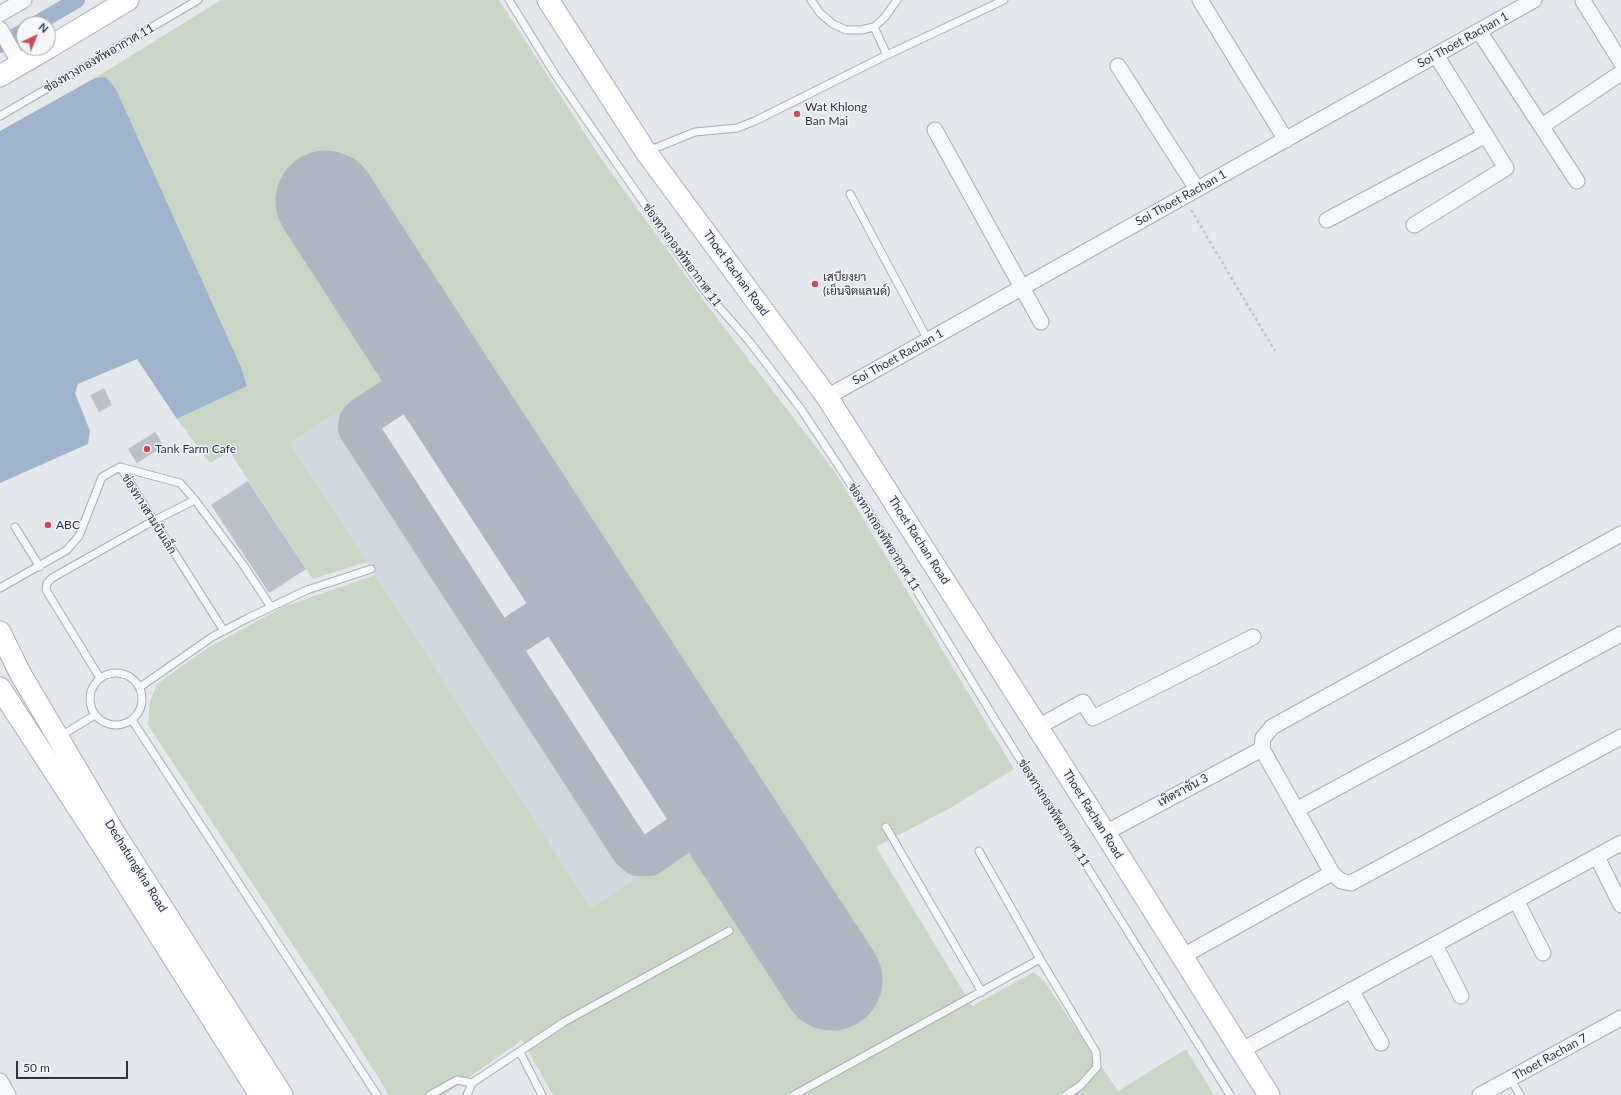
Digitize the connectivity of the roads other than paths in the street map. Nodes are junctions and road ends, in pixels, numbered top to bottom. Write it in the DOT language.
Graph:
graph roads {
  1 [pos="24,0"];
  2 [pos="128,0"];
  3 [pos="198,0"];
  4 [pos="509,0"];
  5 [pos="548,0"];
  6 [pos="811,0"];
  7 [pos="897,0"];
  8 [pos="1004,0"];
  9 [pos="1200,0"];
  10 [pos="1534,0"];
  11 [pos="1583,1"];
  12 [pos="0,14"];
  13 [pos="874,27"];
  14 [pos="0,29"];
  15 [pos="1479,31"];
  16 [pos="56,43"];
  17 [pos="887,55"];
  18 [pos="1436,55"];
  19 [pos="23,56"];
  20 [pos="17,58"];
  21 [pos="1621,62"];
  22 [pos="1118,66"];
  23 [pos="1621,73"];
  24 [pos="0,76"];
  25 [pos="0,116"];
  26 [pos="1542,126"];
  27 [pos="935,130"];
  28 [pos="1486,135"];
  29 [pos="1286,140"];
  30 [pos="646,152"];
  31 [pos="1577,181"];
  32 [pos="1197,190"];
  33 [pos="850,194"];
  34 [pos="1327,220"];
  35 [pos="1414,224"];
  36 [pos="1021,288"];
  37 [pos="1041,322"];
  38 [pos="928,340"];
  39 [pos="827,397"];
  40 [pos="120,467"];
  41 [pos="195,500"];
  42 [pos="153,521"];
  43 [pos="15,527"];
  44 [pos="1621,534"];
  45 [pos="40,567"];
  46 [pos="371,569"];
  47 [pos="0,588"];
  48 [pos="271,607"];
  49 [pos="224,631"];
  50 [pos="0,632"];
  51 [pos="1621,634"];
  52 [pos="1254,637"];
  53 [pos="100,678"];
  54 [pos="140,687"];
  55 [pos="0,688"];
  56 [pos="95,715"];
  57 [pos="132,720"];
  58 [pos="1038,727"];
  59 [pos="59,737"];
  60 [pos="1621,737"];
  61 [pos="1262,749"];
  62 [pos="1296,810"];
  63 [pos="886,827"];
  64 [pos="1105,833"];
  65 [pos="1621,843"];
  66 [pos="979,851"];
  67 [pos="1596,857"];
  68 [pos="1332,874"];
  69 [pos="1516,900"];
  70 [pos="1621,905"];
  71 [pos="729,931"];
  72 [pos="1435,945"];
  73 [pos="1543,953"];
  74 [pos="1182,956"];
  75 [pos="1040,959"];
  76 [pos="1351,990"];
  77 [pos="982,992"];
  78 [pos="1461,996"];
  79 [pos="1621,1018"];
  80 [pos="1381,1043"];
  81 [pos="1242,1050"];
  82 [pos="520,1052"];
  83 [pos="1510,1078"];
  84 [pos="0,1081"];
  85 [pos="472,1084"];
  86 [pos="8,1095"];
  87 [pos="260,1095"];
  88 [pos="282,1095"];
  89 [pos="377,1095"];
  90 [pos="430,1095"];
  91 [pos="467,1095"];
  92 [pos="542,1095"];
  93 [pos="794,1095"];
  94 [pos="1066,1095"];
  95 [pos="1230,1095"];
  96 [pos="1269,1095"];
  97 [pos="1480,1095"];
  98 [pos="1520,1095"];
  1 -- 12 [label="street"];
  2 -- 16 [label="street"];
  3 -- 25 [label="lane, ช่องทางกองทัพอากาศ 11"];
  4 -- 95 [label="lane, ช่องทางกองทัพอากาศ 11"];
  5 -- 30 [label="street, Thoet Rachan Road"];
  6 -- 13 [label="lane"];
  7 -- 13 [label="lane"];
  8 -- 17 [label="lane"];
  9 -- 29 [label="street"];
  10 -- 15 [label="street, Soi Thoet Rachan 1"];
  11 -- 21 [label="street"];
  13 -- 17 [label="lane"];
  14 -- 20 [label="street"];
  15 -- 18 [label="street, Soi Thoet Rachan 1"];
  15 -- 26 [label="street"];
  17 -- 30 [label="lane"];
  18 -- 28 [label="street"];
  18 -- 29 [label="street, Soi Thoet Rachan 1"];
  19 -- 20 [label="street"];
  20 -- 24 [label="street"];
  22 -- 32 [label="street"];
  23 -- 26 [label="street"];
  26 -- 31 [label="street"];
  27 -- 36 [label="street"];
  28 -- 34 [label="street"];
  28 -- 35 [label="street"];
  29 -- 32 [label="street, Soi Thoet Rachan 1"];
  30 -- 39 [label="street, Thoet Rachan Road"];
  32 -- 36 [label="street, Soi Thoet Rachan 1"];
  33 -- 38 [label="lane"];
  36 -- 37 [label="street"];
  36 -- 38 [label="street, Soi Thoet Rachan 1"];
  38 -- 39 [label="street, Soi Thoet Rachan 1"];
  39 -- 58 [label="street, Thoet Rachan Road"];
  40 -- 41 [label="lane"];
  40 -- 42 [label="lane, ช่องทางสามบินเล็ก"];
  40 -- 45 [label="lane, ช่องทางสามบินเล็ก"];
  41 -- 42 [label="lane"];
  41 -- 48 [label="lane"];
  42 -- 49 [label="lane, ช่องทางสามบินเล็ก"];
  42 -- 53 [label="lane"];
  43 -- 45 [label="lane"];
  44 -- 61 [label="street"];
  45 -- 47 [label="lane, ช่องทางสามบินเล็ก"];
  46 -- 48 [label="lane"];
  48 -- 49 [label="lane"];
  49 -- 54 [label="lane"];
  50 -- 59 [label="street, Dechatungkha Road"];
  51 -- 62 [label="street"];
  52 -- 58 [label="street"];
  53 -- 54 [label="lane"];
  53 -- 56 [label="lane"];
  54 -- 57 [label="lane"];
  55 -- 87 [label="street, Dechatungkha Road"];
  56 -- 57 [label="lane"];
  56 -- 59 [label="lane"];
  57 -- 89 [label="lane"];
  58 -- 64 [label="street, Thoet Rachan Road"];
  59 -- 88 [label="street, Dechatungkha Road"];
  60 -- 68 [label="street"];
  61 -- 62 [label="street"];
  61 -- 64 [label="street, เทิดราชัน 3"];
  62 -- 68 [label="street"];
  63 -- 77 [label="lane"];
  64 -- 74 [label="street, Thoet Rachan Road"];
  65 -- 67 [label="street"];
  66 -- 75 [label="lane"];
  67 -- 69 [label="street"];
  67 -- 70 [label="street"];
  68 -- 74 [label="street"];
  69 -- 72 [label="street"];
  69 -- 73 [label="street"];
  71 -- 82 [label="lane"];
  72 -- 76 [label="street"];
  72 -- 78 [label="street"];
  74 -- 81 [label="street, Thoet Rachan Road"];
  75 -- 77 [label="lane"];
  75 -- 94 [label="lane"];
  76 -- 80 [label="street"];
  76 -- 81 [label="street"];
  77 -- 93 [label="lane"];
  79 -- 83 [label="street, Thoet Rachan 7"];
  81 -- 96 [label="street, Thoet Rachan Road"];
  82 -- 85 [label="lane"];
  82 -- 92 [label="lane"];
  83 -- 97 [label="street, Thoet Rachan 7"];
  83 -- 98 [label="lane"];
  84 -- 86 [label="street"];
  85 -- 90 [label="lane"];
  85 -- 91 [label="lane"];
}
